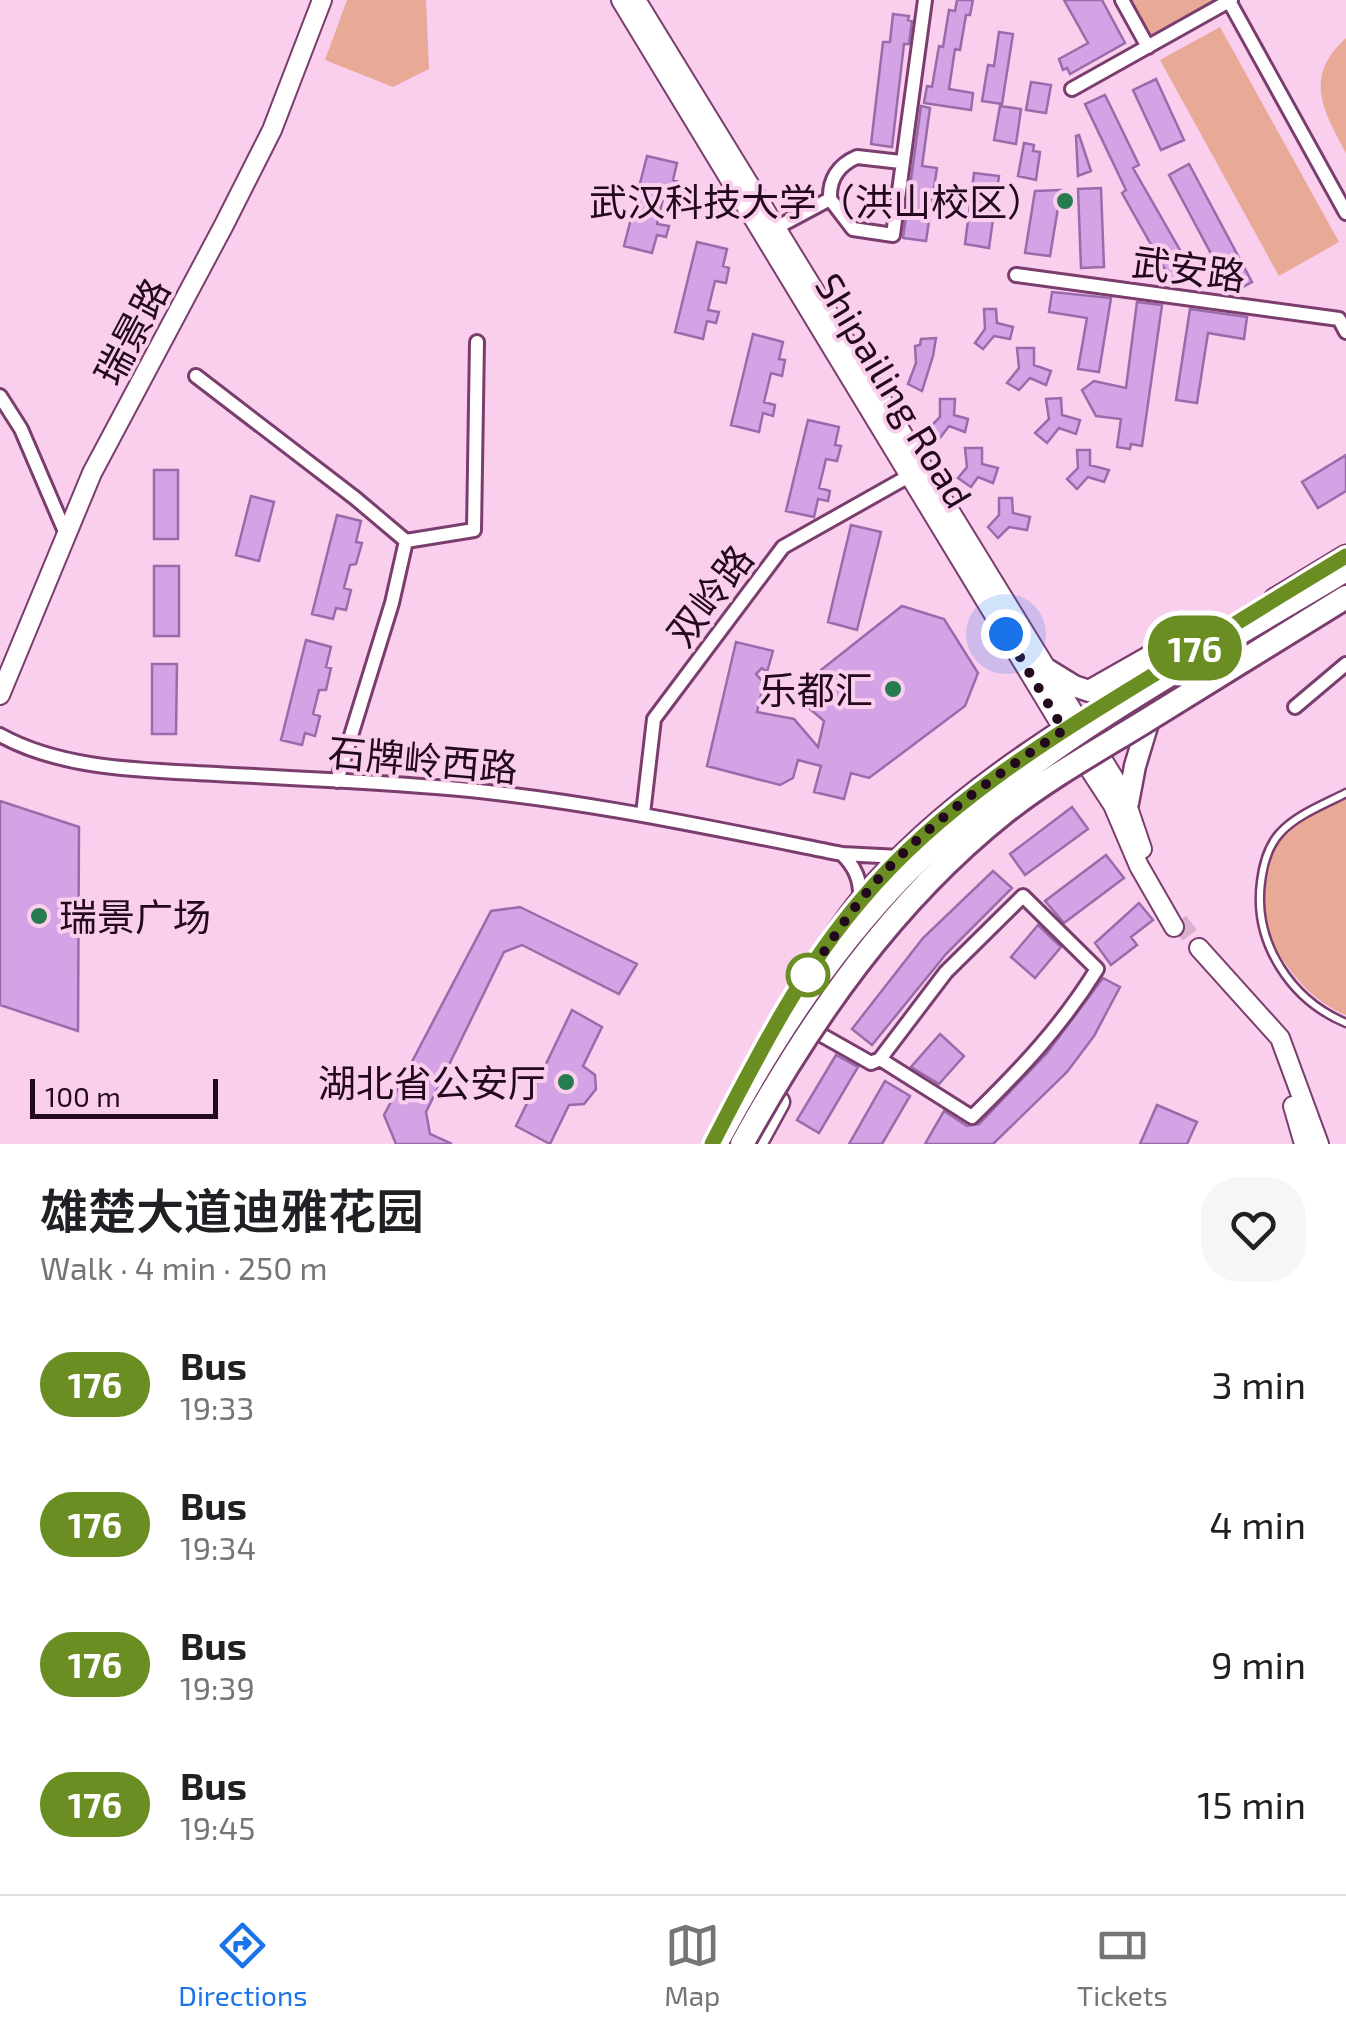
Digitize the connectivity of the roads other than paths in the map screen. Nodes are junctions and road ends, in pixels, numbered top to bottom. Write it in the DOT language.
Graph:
graph roads {
  1 [pos="322,0"];
  2 [pos="621,0"];
  3 [pos="636,0"];
  4 [pos="925,0"];
  5 [pos="1122,0"];
  6 [pos="1230,1"];
  7 [pos="1148,46"];
  8 [pos="1072,89"];
  9 [pos="902,162"];
  10 [pos="830,199"];
  11 [pos="1346,213"];
  12 [pos="769,231"];
  13 [pos="1016,275"];
  14 [pos="1346,332"];
  15 [pos="478,342"];
  16 [pos="196,376"];
  17 [pos="0,396"];
  18 [pos="909,476"];
  19 [pos="66,534"];
  20 [pos="406,541"];
  21 [pos="1346,556"];
  22 [pos="1346,570"];
  23 [pos="1346,581"];
  24 [pos="1341,594"];
  25 [pos="1314,602"];
  26 [pos="1186,654"];
  27 [pos="1346,664"];
  28 [pos="1048,670"];
  29 [pos="0,695"];
  30 [pos="1156,702"];
  31 [pos="1295,707"];
  32 [pos="1148,723"];
  33 [pos="1071,725"];
  34 [pos="0,735"];
  35 [pos="1095,747"];
  36 [pos="337,781"];
  37 [pos="1346,793"];
  38 [pos="1128,803"];
  39 [pos="643,814"];
  40 [pos="975,824"];
  41 [pos="949,846"];
  42 [pos="842,854"];
  43 [pos="903,857"];
  44 [pos="859,902"];
  45 [pos="1346,1023"];
  46 [pos="818,1033"];
  47 [pos="792,1038"];
  48 [pos="785,1050"];
  49 [pos="880,1059"];
  50 [pos="714,1144"];
  51 [pos="734,1144"];
  52 [pos="742,1144"];
  53 [pos="757,1144"];
  54 [pos="1304,1144"];
  55 [pos="1319,1144"];
  1 -- 19 [label="main road, 瑞景路"];
  2 -- 12 [label="main road, Shipailing Road"];
  3 -- 12 [label="main road, Shipailing Road"];
  4 -- 9 [label="street"];
  5 -- 7 [label="street"];
  6 -- 7 [label="street"];
  6 -- 11 [label="street"];
  7 -- 8 [label="street"];
  9 -- 10 [label="street"];
  9 -- 10 [label="street"];
  10 -- 12 [label="street"];
  12 -- 18 [label="main road, Shipailing Road"];
  12 -- 28 [label="main road, Shipailing Road"];
  13 -- 14 [label="street, 武安路"];
  15 -- 20 [label="street"];
  16 -- 20 [label="street"];
  17 -- 19 [label="street"];
  18 -- 33 [label="main road, Shipailing Road"];
  18 -- 39 [label="street, 双岭路"];
  19 -- 29 [label="main road, 瑞景路"];
  20 -- 36 [label="street"];
  21 -- 26 [label="main road"];
  22 -- 50 [label="highway, bridge"];
  23 -- 24 [label="lane"];
  24 -- 32 [label="main road"];
  24 -- 35 [label="highway, bridge"];
  25 -- 30 [label="lane"];
  26 -- 28 [label="main road"];
  26 -- 33 [label="main road"];
  27 -- 31 [label="street"];
  28 -- 33 [label="main road, Shipailing Road"];
  32 -- 35 [label="main road"];
  32 -- 38 [label="main road"];
  33 -- 35 [label="main road"];
  33 -- 43 [label="main road"];
  34 -- 36 [label="street, 石牌岭西路"];
  35 -- 38 [label="main road"];
  35 -- 38 [label="main road"];
  35 -- 40 [label="lane"];
  35 -- 46 [label="main road"];
  35 -- 52 [label="highway, bridge"];
  35 -- 53 [label="highway, bridge"];
  36 -- 39 [label="street, 石牌岭西路"];
  37 -- 45 [label="lane"];
  39 -- 42 [label="street, 石牌岭西路"];
  41 -- 47 [label="lane"];
  42 -- 43 [label="street, 石牌岭西路"];
  42 -- 44 [label="street"];
  43 -- 44 [label="main road"];
  44 -- 50 [label="main road"];
  46 -- 49 [label="street"];
  46 -- 53 [label="main road"];
  48 -- 51 [label="lane"];
  49 -- 49 [label="street"];
  54 -- 55 [label="main road"];
}
